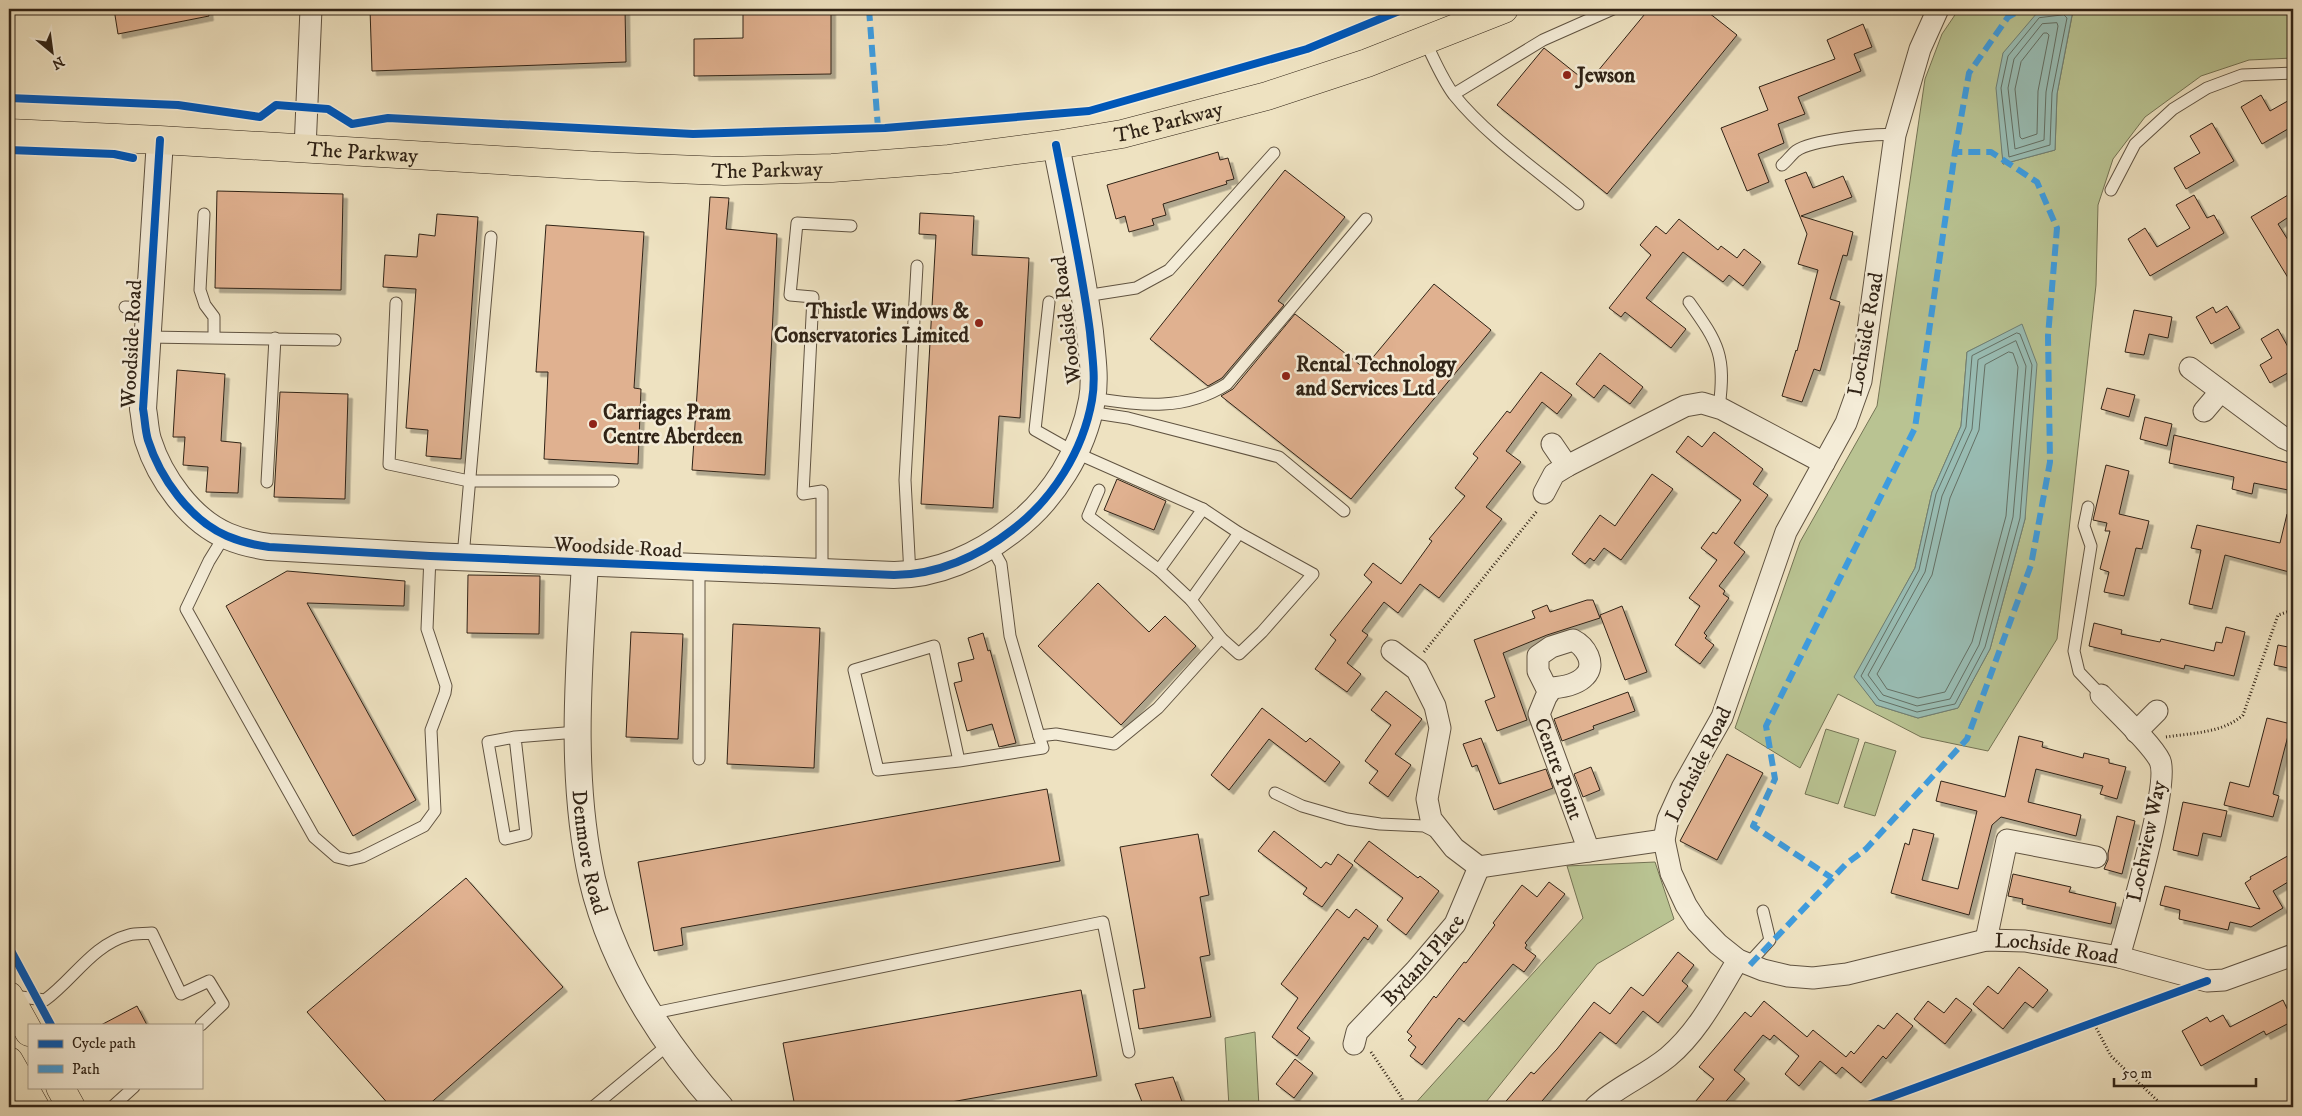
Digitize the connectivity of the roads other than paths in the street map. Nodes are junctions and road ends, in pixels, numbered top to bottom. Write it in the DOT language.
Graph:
graph roads {
  1 [pos="311,9"];
  2 [pos="1504,9"];
  3 [pos="1613,9"];
  4 [pos="1938,9"];
  5 [pos="1425,41"];
  6 [pos="2293,73"];
  7 [pos="1454,94"];
  8 [pos="9,133"];
  9 [pos="1895,135"];
  10 [pos="160,140"];
  11 [pos="1056,145"];
  12 [pos="305,149"];
  13 [pos="1274,153"];
  14 [pos="1782,165"];
  15 [pos="2111,190"];
  16 [pos="1578,204"];
  17 [pos="204,214"];
  18 [pos="1366,219"];
  19 [pos="851,226"];
  20 [pos="491,237"];
  21 [pos="918,266"];
  22 [pos="1085,296"];
  23 [pos="1049,302"];
  24 [pos="1688,302"];
  25 [pos="396,303"];
  26 [pos="148,337"];
  27 [pos="214,337"];
  28 [pos="275,338"];
  29 [pos="335,340"];
  30 [pos="2190,368"];
  31 [pos="2221,391"];
  32 [pos="1091,405"];
  33 [pos="1719,408"];
  34 [pos="2204,411"];
  35 [pos="2293,442"];
  36 [pos="1552,444"];
  37 [pos="1074,452"];
  38 [pos="1824,463"];
  39 [pos="1567,466"];
  40 [pos="613,480"];
  41 [pos="469,481"];
  42 [pos="267,482"];
  43 [pos="1099,490"];
  44 [pos="1544,493"];
  45 [pos="2088,507"];
  46 [pos="1203,509"];
  47 [pos="1344,511"];
  48 [pos="1239,533"];
  49 [pos="225,535"];
  50 [pos="991,546"];
  51 [pos="430,556"];
  52 [pos="463,557"];
  53 [pos="585,563"];
  54 [pos="699,568"];
  55 [pos="1159,570"];
  56 [pos="822,572"];
  57 [pos="910,575"];
  58 [pos="1191,600"];
  59 [pos="1221,638"];
  60 [pos="1392,651"];
  61 [pos="1552,688"];
  62 [pos="2101,695"];
  63 [pos="2157,711"];
  64 [pos="577,732"];
  65 [pos="1039,736"];
  66 [pos="515,737"];
  67 [pos="2142,739"];
  68 [pos="699,760"];
  69 [pos="959,761"];
  70 [pos="1275,793"];
  71 [pos="1442,835"];
  72 [pos="1664,840"];
  73 [pos="1589,851"];
  74 [pos="2096,857"];
  75 [pos="1479,867"];
  76 [pos="1763,911"];
  77 [pos="1986,940"];
  78 [pos="2293,955"];
  79 [pos="2119,958"];
  80 [pos="1743,962"];
  81 [pos="9,995"];
  82 [pos="649,1014"];
  83 [pos="202,1024"];
  84 [pos="28,1030"];
  85 [pos="669,1044"];
  86 [pos="1354,1044"];
  87 [pos="1129,1052"];
  88 [pos="9,1062"];
  89 [pos="61,1088"];
  90 [pos="133,1088"];
  91 [pos="35,1107"];
  92 [pos="71,1107"];
  93 [pos="112,1107"];
  94 [pos="593,1107"];
  95 [pos="720,1107"];
  96 [pos="1595,1107"];
  1 -- 12 [label="street"];
  2 -- 5 [label="main road, The Parkway"];
  3 -- 7 [label="lane"];
  4 -- 9 [label="street, Lochside Road"];
  5 -- 7 [label="lane"];
  5 -- 11 [label="main road, The Parkway"];
  6 -- 15 [label="lane"];
  7 -- 16 [label="lane"];
  8 -- 10 [label="main road, The Parkway"];
  9 -- 14 [label="lane"];
  9 -- 38 [label="street, Lochside Road"];
  10 -- 12 [label="main road, The Parkway"];
  10 -- 26 [label="street, Woodside Road"];
  11 -- 12 [label="main road, The Parkway"];
  11 -- 22 [label="street, Woodside Road"];
  13 -- 22 [label="lane"];
  17 -- 27 [label="lane"];
  18 -- 32 [label="lane"];
  19 -- 56 [label="lane"];
  20 -- 41 [label="lane"];
  21 -- 57 [label="lane"];
  22 -- 32 [label="street, Woodside Road"];
  23 -- 37 [label="lane"];
  24 -- 33 [label="lane"];
  25 -- 41 [label="lane"];
  26 -- 27 [label="lane"];
  26 -- 49 [label="street, Woodside Road"];
  27 -- 28 [label="lane"];
  28 -- 29 [label="lane"];
  28 -- 42 [label="lane"];
  30 -- 31 [label="street"];
  31 -- 34 [label="street"];
  31 -- 35 [label="street"];
  32 -- 37 [label="street, Woodside Road"];
  32 -- 47 [label="lane"];
  33 -- 38 [label="street"];
  33 -- 39 [label="street"];
  36 -- 39 [label="street"];
  37 -- 46 [label="lane"];
  37 -- 50 [label="street, Woodside Road"];
  38 -- 72 [label="street, Lochside Road"];
  39 -- 44 [label="street"];
  40 -- 41 [label="lane"];
  41 -- 52 [label="lane"];
  43 -- 55 [label="lane"];
  45 -- 62 [label="lane"];
  46 -- 48 [label="lane"];
  46 -- 55 [label="lane"];
  48 -- 58 [label="lane"];
  48 -- 59 [label="lane"];
  49 -- 51 [label="street, Woodside Road"];
  49 -- 51 [label="lane"];
  50 -- 57 [label="street, Woodside Road"];
  50 -- 65 [label="lane"];
  51 -- 52 [label="street, Woodside Road"];
  52 -- 53 [label="street, Woodside Road"];
  53 -- 54 [label="street, Woodside Road"];
  53 -- 64 [label="street, Denmore Road"];
  54 -- 56 [label="street, Woodside Road"];
  54 -- 68 [label="lane"];
  55 -- 58 [label="lane"];
  56 -- 57 [label="street, Woodside Road"];
  58 -- 59 [label="lane"];
  59 -- 65 [label="lane"];
  60 -- 71 [label="street"];
  61 -- 73 [label="street, Centre Point"];
  62 -- 67 [label="street, Lochview Way"];
  63 -- 67 [label="street"];
  64 -- 66 [label="lane"];
  64 -- 82 [label="street, Denmore Road"];
  65 -- 69 [label="lane"];
  66 -- 66 [label="lane"];
  67 -- 79 [label="street, Lochview Way"];
  69 -- 69 [label="lane"];
  70 -- 71 [label="lane"];
  71 -- 75 [label="street"];
  72 -- 73 [label="street"];
  72 -- 80 [label="street, Lochside Road"];
  73 -- 75 [label="street"];
  74 -- 77 [label="street"];
  75 -- 86 [label="street, Bydand Place"];
  76 -- 80 [label="lane"];
  77 -- 79 [label="street, Lochside Road"];
  77 -- 80 [label="street, Lochside Road"];
  78 -- 79 [label="street, Lochside Road"];
  80 -- 96 [label="street"];
  81 -- 83 [label="lane"];
  81 -- 84 [label="main road"];
  82 -- 85 [label="street, Denmore Road"];
  82 -- 87 [label="lane"];
  85 -- 94 [label="lane"];
  85 -- 95 [label="street, Denmore Road"];
  88 -- 91 [label="main road"];
  89 -- 92 [label="main road"];
  90 -- 93 [label="lane"];
}
